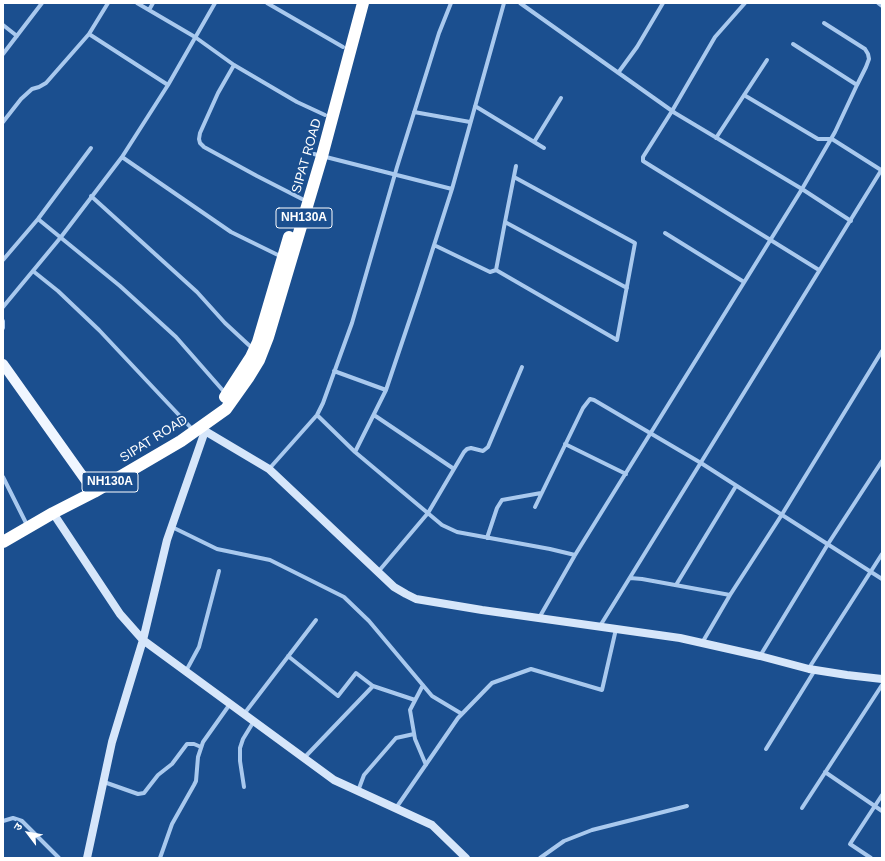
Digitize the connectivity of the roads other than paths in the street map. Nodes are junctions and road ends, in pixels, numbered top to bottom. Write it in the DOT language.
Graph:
graph roads {
  1 [pos="42,3"];
  2 [pos="108,3"];
  3 [pos="137,3"];
  4 [pos="153,3"];
  5 [pos="215,3"];
  6 [pos="267,3"];
  7 [pos="355,3"];
  8 [pos="363,3"];
  9 [pos="451,3"];
  10 [pos="504,3"];
  11 [pos="520,3"];
  12 [pos="664,3"];
  13 [pos="745,3"];
  14 [pos="878,3"];
  15 [pos="882,6"];
  16 [pos="149,10"];
  17 [pos="824,23"];
  18 [pos="3,25"];
  19 [pos="88,34"];
  20 [pos="17,36"];
  21 [pos="195,37"];
  22 [pos="793,44"];
  23 [pos="343,47"];
  24 [pos="3,54"];
  25 [pos="767,60"];
  26 [pos="234,65"];
  27 [pos="618,73"];
  28 [pos="168,84"];
  29 [pos="857,85"];
  30 [pos="744,95"];
  31 [pos="561,98"];
  32 [pos="475,106"];
  33 [pos="672,111"];
  34 [pos="414,112"];
  35 [pos="325,115"];
  36 [pos="3,122"];
  37 [pos="470,122"];
  38 [pos="716,138"];
  39 [pos="832,139"];
  40 [pos="534,142"];
  41 [pos="91,148"];
  42 [pos="544,148"];
  43 [pos="318,155"];
  44 [pos="122,157"];
  45 [pos="516,166"];
  46 [pos="882,169"];
  47 [pos="394,175"];
  48 [pos="514,177"];
  49 [pos="452,189"];
  50 [pos="802,189"];
  51 [pos="91,196"];
  52 [pos="302,199"];
  53 [pos="38,219"];
  54 [pos="851,221"];
  55 [pos="505,222"];
  56 [pos="665,233"];
  57 [pos="61,237"];
  58 [pos="770,240"];
  59 [pos="434,245"];
  60 [pos="283,257"];
  61 [pos="3,260"];
  62 [pos="33,270"];
  63 [pos="496,270"];
  64 [pos="819,270"];
  65 [pos="744,282"];
  66 [pos="627,288"];
  67 [pos="3,307"];
  68 [pos="3,321"];
  69 [pos="3,328"];
  70 [pos="882,350"];
  71 [pos="258,353"];
  72 [pos="3,364"];
  73 [pos="522,367"];
  74 [pos="334,371"];
  75 [pos="386,390"];
  76 [pos="230,398"];
  77 [pos="317,415"];
  78 [pos="374,415"];
  79 [pos="200,430"];
  80 [pos="651,434"];
  81 [pos="565,444"];
  82 [pos="355,452"];
  83 [pos="882,461"];
  84 [pos="701,463"];
  85 [pos="454,468"];
  86 [pos="269,469"];
  87 [pos="626,474"];
  88 [pos="3,477"];
  89 [pos="736,486"];
  90 [pos="94,492"];
  91 [pos="541,493"];
  92 [pos="535,507"];
  93 [pos="53,513"];
  94 [pos="428,513"];
  95 [pos="781,516"];
  96 [pos="172,527"];
  97 [pos="28,528"];
  98 [pos="487,538"];
  99 [pos="3,542"];
  100 [pos="828,544"];
  101 [pos="882,554"];
  102 [pos="575,555"];
  103 [pos="219,571"];
  104 [pos="378,572"];
  105 [pos="871,572"];
  106 [pos="630,578"];
  107 [pos="882,578"];
  108 [pos="676,585"];
  109 [pos="730,595"];
  110 [pos="539,618"];
  111 [pos="316,620"];
  112 [pos="600,627"];
  113 [pos="616,629"];
  114 [pos="143,640"];
  115 [pos="702,643"];
  116 [pos="288,656"];
  117 [pos="760,656"];
  118 [pos="812,669"];
  119 [pos="186,671"];
  120 [pos="882,679"];
  121 [pos="423,685"];
  122 [pos="882,685"];
  123 [pos="374,686"];
  124 [pos="415,700"];
  125 [pos="230,704"];
  126 [pos="244,714"];
  127 [pos="462,714"];
  128 [pos="254,721"];
  129 [pos="414,734"];
  130 [pos="201,747"];
  131 [pos="766,749"];
  132 [pos="304,758"];
  133 [pos="426,765"];
  134 [pos="825,772"];
  135 [pos="104,782"];
  136 [pos="244,787"];
  137 [pos="358,791"];
  138 [pos="882,795"];
  139 [pos="687,806"];
  140 [pos="874,806"];
  141 [pos="396,808"];
  142 [pos="802,808"];
  143 [pos="882,811"];
  144 [pos="3,819"];
  145 [pos="88,855"];
  146 [pos="59,858"];
  147 [pos="80,858"];
  148 [pos="160,858"];
  149 [pos="466,858"];
  150 [pos="540,858"];
  151 [pos="871,858"];
  1 -- 20 [label="street"];
  2 -- 19 [label="street"];
  3 -- 16 [label="street"];
  4 -- 16 [label="street"];
  5 -- 21 [label="street"];
  6 -- 23 [label="street"];
  7 -- 23 [label="highway, SIPAT ROAD / NH130A"];
  8 -- 43 [label="highway, SIPAT ROAD / NH130A"];
  9 -- 34 [label="street"];
  10 -- 32 [label="street"];
  11 -- 27 [label="street"];
  12 -- 27 [label="street"];
  13 -- 33 [label="street"];
  14 -- 15 [label="street"];
  16 -- 21 [label="street"];
  17 -- 29 [label="street"];
  18 -- 20 [label="street"];
  19 -- 28 [label="street"];
  19 -- 36 [label="street"];
  20 -- 24 [label="street"];
  21 -- 26 [label="street"];
  21 -- 28 [label="street"];
  22 -- 29 [label="street"];
  23 -- 35 [label="highway, SIPAT ROAD / NH130A"];
  25 -- 30 [label="street"];
  26 -- 35 [label="street"];
  26 -- 52 [label="street"];
  27 -- 33 [label="street"];
  28 -- 44 [label="street"];
  29 -- 39 [label="street"];
  30 -- 38 [label="street"];
  30 -- 39 [label="street"];
  31 -- 40 [label="street"];
  32 -- 37 [label="street"];
  32 -- 40 [label="street"];
  33 -- 38 [label="street"];
  33 -- 58 [label="street"];
  34 -- 37 [label="street"];
  34 -- 47 [label="street"];
  35 -- 43 [label="highway, SIPAT ROAD / NH130A"];
  37 -- 49 [label="street"];
  38 -- 50 [label="street"];
  39 -- 46 [label="street"];
  39 -- 50 [label="street"];
  40 -- 42 [label="street"];
  41 -- 53 [label="street"];
  43 -- 47 [label="street"];
  43 -- 52 [label="highway, SIPAT ROAD / NH130A"];
  43 -- 71 [label="highway, SIPAT ROAD / NH130A"];
  44 -- 51 [label="street"];
  44 -- 60 [label="street"];
  45 -- 48 [label="street"];
  46 -- 54 [label="street"];
  47 -- 49 [label="street"];
  47 -- 74 [label="street"];
  48 -- 55 [label="street"];
  48 -- 66 [label="street"];
  49 -- 59 [label="street"];
  50 -- 54 [label="street"];
  50 -- 58 [label="street"];
  51 -- 57 [label="street"];
  51 -- 71 [label="street"];
  52 -- 60 [label="highway, SIPAT ROAD / NH130A"];
  53 -- 57 [label="street"];
  53 -- 61 [label="street"];
  54 -- 64 [label="street"];
  55 -- 63 [label="street"];
  55 -- 66 [label="street"];
  56 -- 65 [label="street"];
  57 -- 62 [label="street"];
  57 -- 76 [label="street"];
  58 -- 64 [label="street"];
  58 -- 65 [label="street"];
  59 -- 63 [label="street"];
  59 -- 75 [label="street"];
  60 -- 71 [label="highway, SIPAT ROAD / NH130A"];
  62 -- 67 [label="street"];
  62 -- 79 [label="street"];
  63 -- 66 [label="street"];
  64 -- 84 [label="street"];
  65 -- 80 [label="street"];
  68 -- 69 [label="street"];
  70 -- 95 [label="street"];
  71 -- 76 [label="highway, SIPAT ROAD / NH130A"];
  72 -- 90 [label="main road"];
  73 -- 85 [label="street"];
  74 -- 75 [label="street"];
  74 -- 77 [label="street"];
  75 -- 78 [label="street"];
  76 -- 79 [label="highway, SIPAT ROAD / NH130A"];
  77 -- 82 [label="street"];
  77 -- 86 [label="street"];
  78 -- 82 [label="street"];
  78 -- 85 [label="street"];
  79 -- 86 [label="street"];
  79 -- 90 [label="highway, SIPAT ROAD / NH130A"];
  79 -- 96 [label="street"];
  80 -- 81 [label="street"];
  80 -- 84 [label="street"];
  80 -- 87 [label="street"];
  81 -- 87 [label="street"];
  81 -- 91 [label="street"];
  82 -- 94 [label="street"];
  83 -- 100 [label="street"];
  84 -- 89 [label="street"];
  84 -- 106 [label="street"];
  85 -- 94 [label="street"];
  86 -- 104 [label="street"];
  87 -- 102 [label="street"];
  88 -- 97 [label="street"];
  89 -- 95 [label="street"];
  89 -- 108 [label="street"];
  90 -- 93 [label="highway, SIPAT ROAD / NH130A"];
  91 -- 92 [label="street"];
  91 -- 98 [label="street"];
  93 -- 97 [label="highway, SIPAT ROAD / NH130A"];
  93 -- 114 [label="street"];
  94 -- 98 [label="street"];
  94 -- 104 [label="street"];
  95 -- 100 [label="street"];
  95 -- 109 [label="street"];
  96 -- 114 [label="street"];
  96 -- 121 [label="street"];
  97 -- 99 [label="highway, SIPAT ROAD / NH130A"];
  98 -- 102 [label="street"];
  100 -- 105 [label="street"];
  100 -- 117 [label="street"];
  101 -- 105 [label="street"];
  102 -- 110 [label="street"];
  103 -- 119 [label="street"];
  104 -- 110 [label="street"];
  105 -- 107 [label="street"];
  105 -- 118 [label="street"];
  106 -- 108 [label="street"];
  106 -- 112 [label="street"];
  108 -- 109 [label="street"];
  109 -- 115 [label="street"];
  110 -- 112 [label="street"];
  111 -- 116 [label="street"];
  112 -- 113 [label="street"];
  113 -- 115 [label="street"];
  113 -- 127 [label="street"];
  114 -- 119 [label="street"];
  114 -- 135 [label="street"];
  115 -- 117 [label="street"];
  116 -- 123 [label="street"];
  116 -- 126 [label="street"];
  117 -- 118 [label="street"];
  118 -- 120 [label="street"];
  118 -- 131 [label="street"];
  119 -- 125 [label="street"];
  121 -- 124 [label="street"];
  121 -- 127 [label="street"];
  122 -- 134 [label="street"];
  123 -- 124 [label="street"];
  123 -- 132 [label="street"];
  124 -- 129 [label="street"];
  125 -- 126 [label="street"];
  125 -- 130 [label="street"];
  126 -- 128 [label="street"];
  127 -- 133 [label="street"];
  128 -- 132 [label="street"];
  128 -- 136 [label="street"];
  129 -- 133 [label="street"];
  129 -- 137 [label="street"];
  130 -- 135 [label="street"];
  130 -- 148 [label="street"];
  132 -- 137 [label="street"];
  133 -- 141 [label="street"];
  134 -- 140 [label="street"];
  134 -- 142 [label="street"];
  135 -- 145 [label="street"];
  137 -- 141 [label="street"];
  138 -- 140 [label="street"];
  139 -- 150 [label="street"];
  140 -- 143 [label="street"];
  140 -- 151 [label="street"];
  141 -- 149 [label="street"];
  144 -- 146 [label="street"];
  145 -- 147 [label="street"];
}
